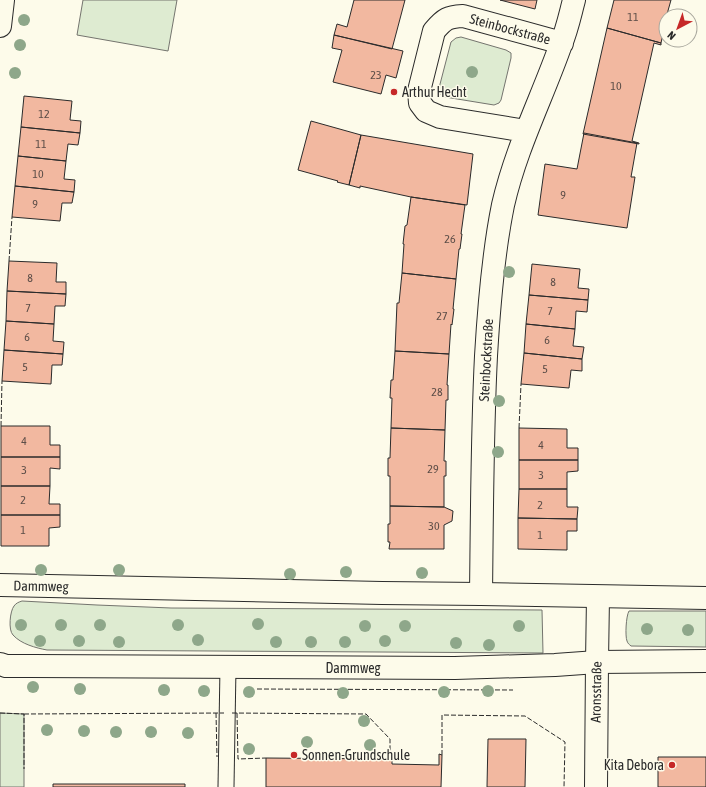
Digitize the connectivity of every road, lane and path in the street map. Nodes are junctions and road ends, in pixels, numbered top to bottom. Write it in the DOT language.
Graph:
graph roads {
  1 [pos="3,0"];
  2 [pos="574,0"];
  3 [pos="0,26"];
  4 [pos="562,43"];
  5 [pos="526,131"];
  6 [pos="0,585"];
  7 [pos="481,594"];
  8 [pos="598,597"];
  9 [pos="706,598"];
  10 [pos="706,661"];
  11 [pos="596,662"];
  12 [pos="0,664"];
  13 [pos="228,667"];
  14 [pos="226,787"];
  15 [pos="596,787"];
  1 -- 3 [label="street"];
  2 -- 4 [label="street, Steinbockstraße"];
  4 -- 5 [label="street, Steinbockstraße"];
  4 -- 5 [label="street, Steinbockstraße"];
  5 -- 7 [label="street, Steinbockstraße"];
  6 -- 7 [label="street, Dammweg"];
  7 -- 8 [label="street, Dammweg"];
  8 -- 9 [label="street, Dammweg"];
  8 -- 11 [label="street, Aronsstraße"];
  10 -- 11 [label="street, Dammweg"];
  11 -- 13 [label="street, Dammweg"];
  11 -- 15 [label="street, Aronsstraße"];
  12 -- 13 [label="street, Dammweg"];
  13 -- 14 [label="lane"];
}
